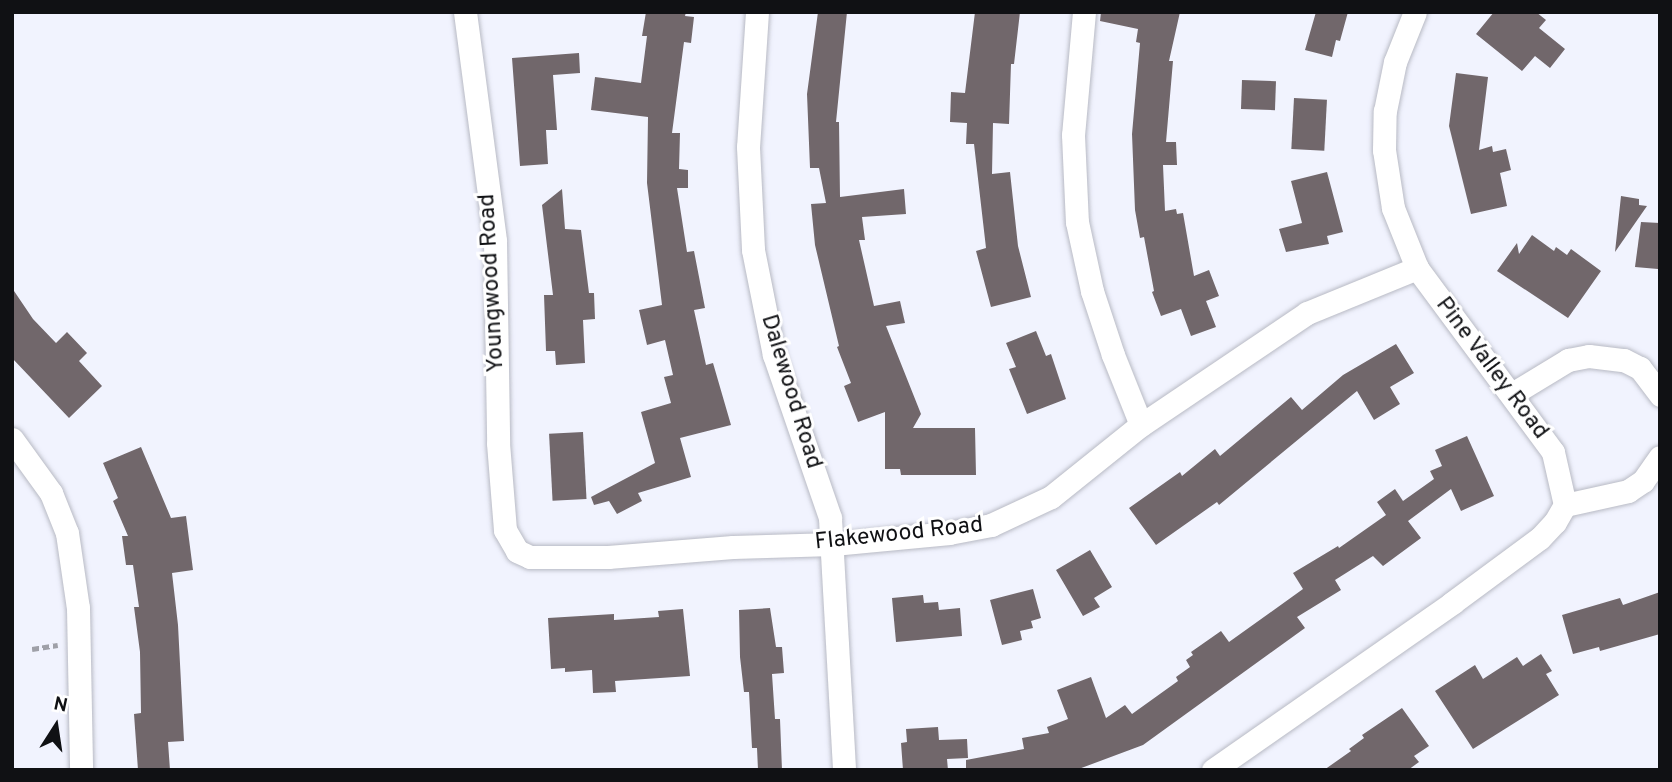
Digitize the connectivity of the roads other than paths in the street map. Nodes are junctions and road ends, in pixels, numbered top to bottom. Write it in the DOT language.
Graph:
graph roads {
  1 [pos="465,12"];
  2 [pos="757,12"];
  3 [pos="1084,12"];
  4 [pos="1415,12"];
  5 [pos="1417,268"];
  6 [pos="1512,394"];
  7 [pos="1660,395"];
  8 [pos="1141,425"];
  9 [pos="12,439"];
  10 [pos="1660,457"];
  11 [pos="1565,505"];
  12 [pos="833,544"];
  13 [pos="517,551"];
  14 [pos="81,770"];
  15 [pos="844,770"];
  16 [pos="1213,770"];
  1 -- 13 [label="street, Youngwood Road"];
  2 -- 12 [label="street, Dalewood Road"];
  3 -- 8 [label="street"];
  4 -- 5 [label="street, Pine Valley Road"];
  5 -- 6 [label="street, Pine Valley Road"];
  5 -- 8 [label="street, Flakewood Road"];
  6 -- 7 [label="street"];
  6 -- 11 [label="street, Pine Valley Road"];
  8 -- 12 [label="street, Flakewood Road"];
  9 -- 14 [label="street"];
  10 -- 11 [label="street"];
  11 -- 16 [label="street"];
  12 -- 13 [label="street, Flakewood Road"];
  12 -- 15 [label="street, Dalewood Road"];
}
